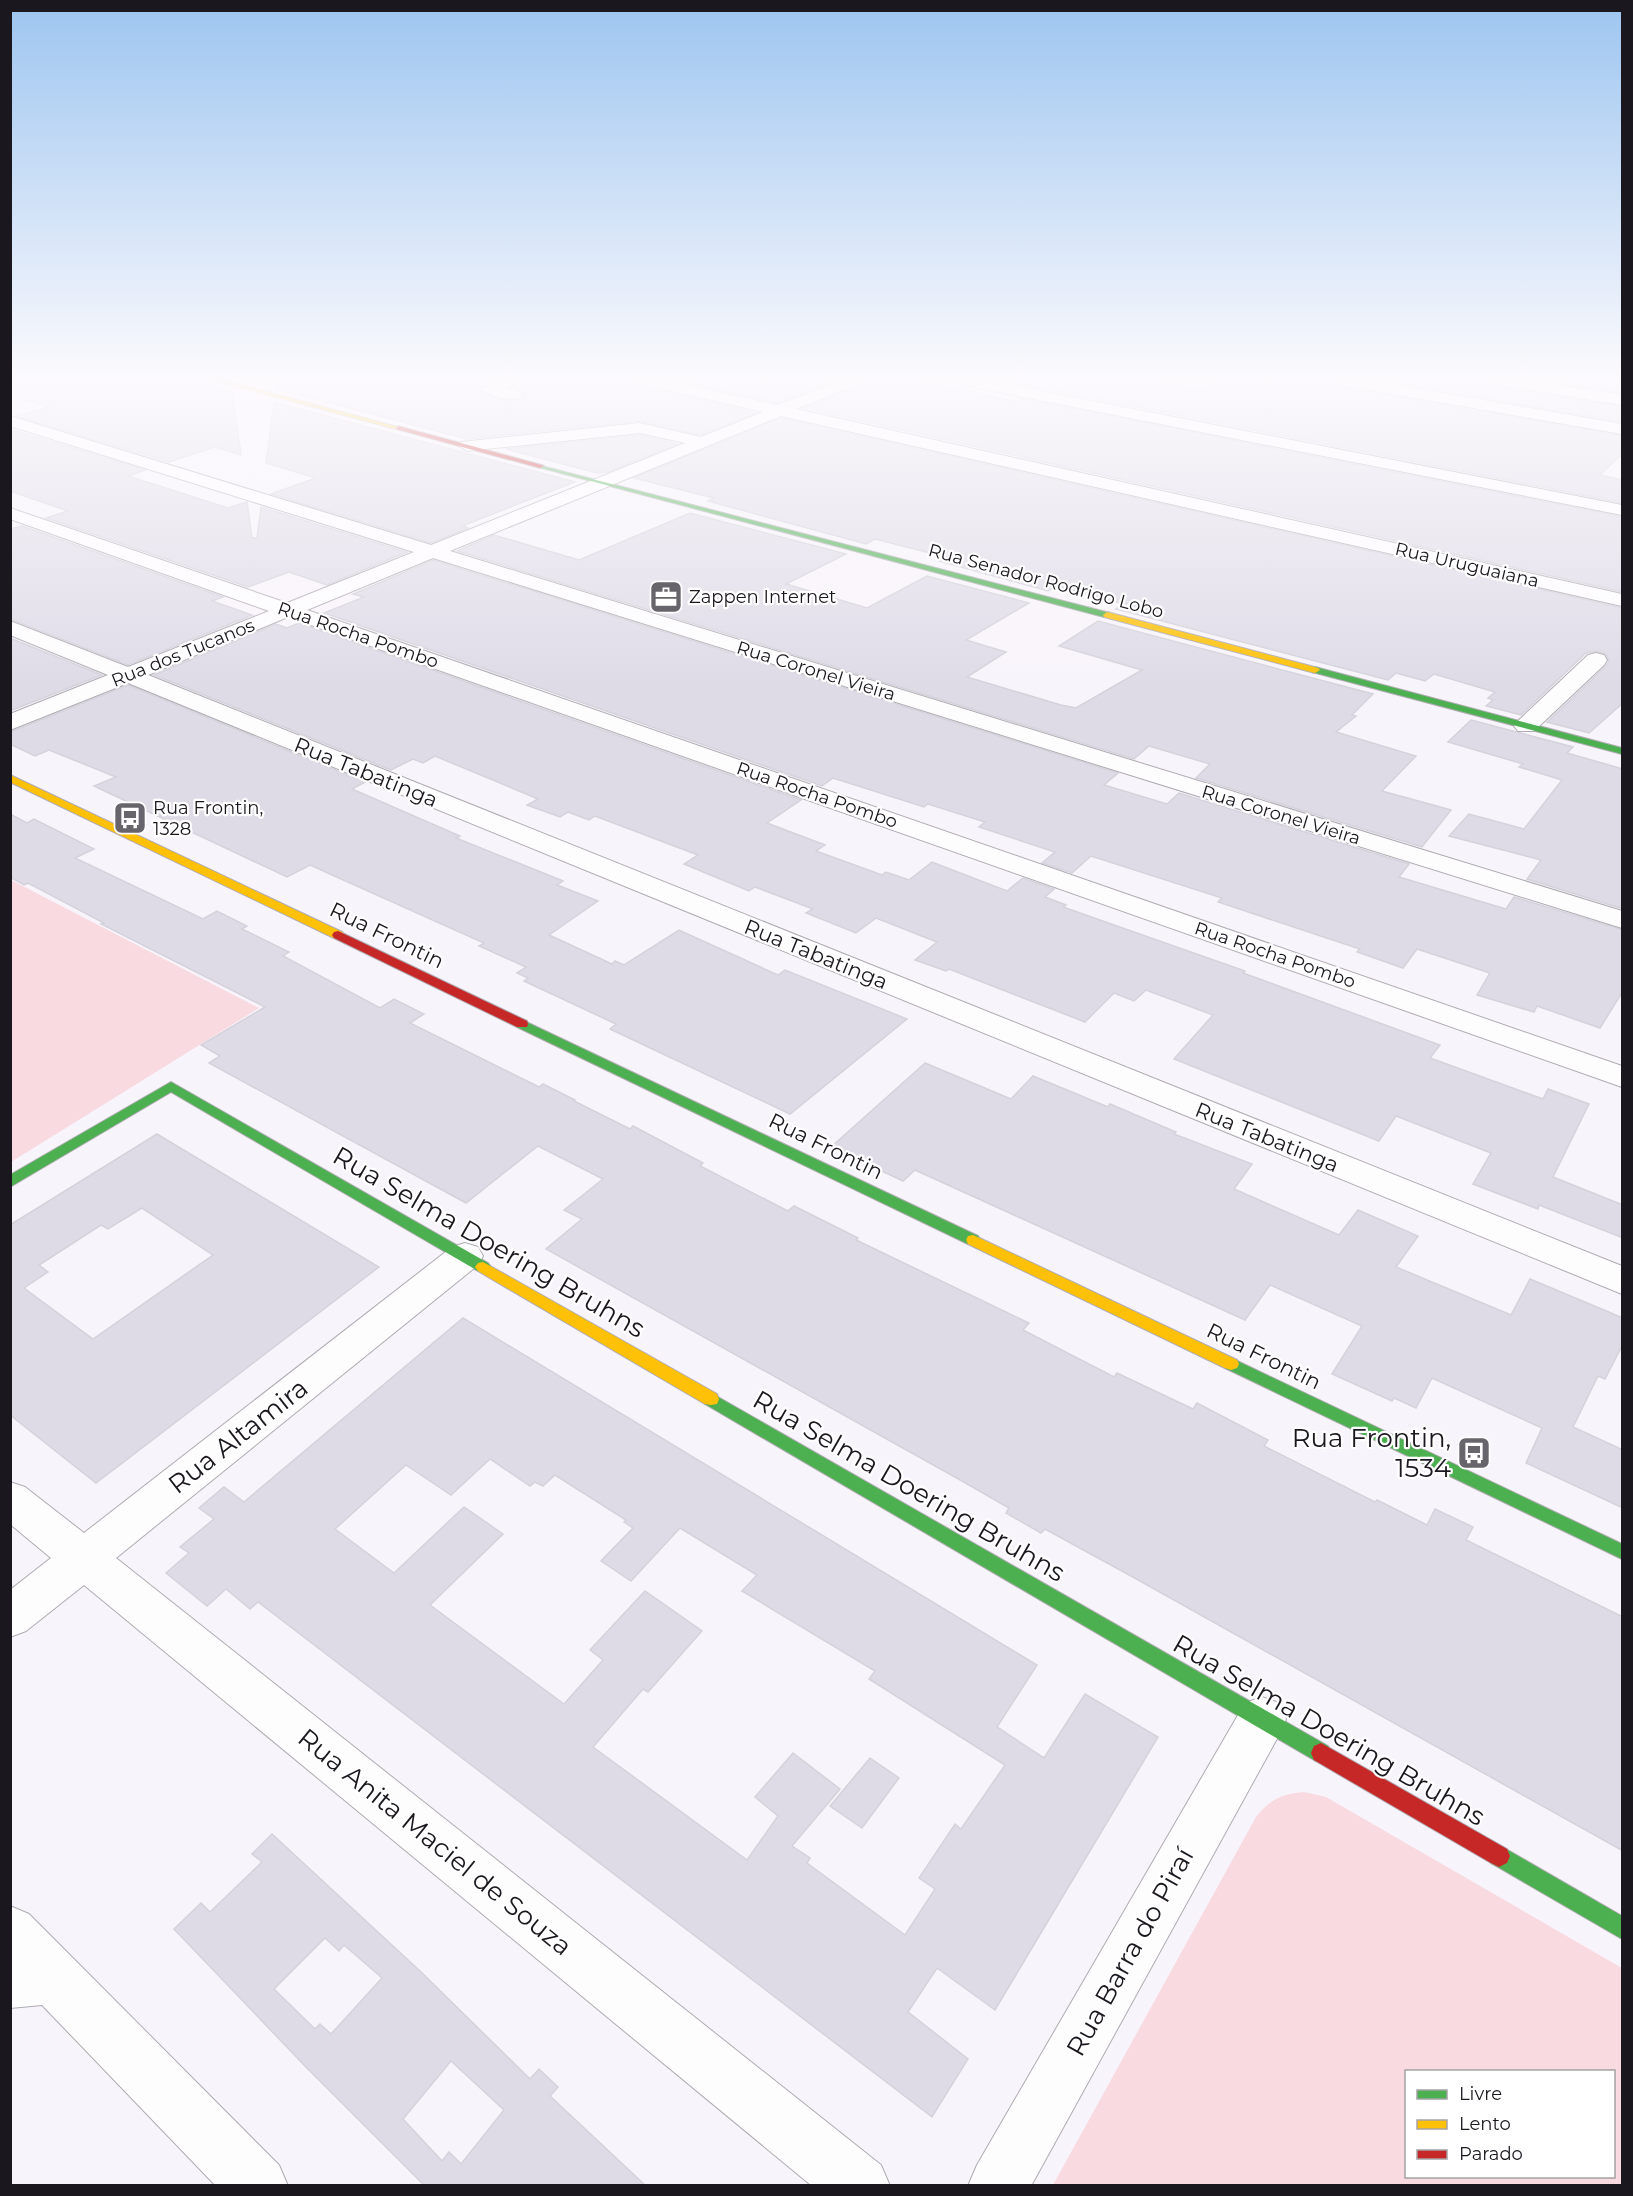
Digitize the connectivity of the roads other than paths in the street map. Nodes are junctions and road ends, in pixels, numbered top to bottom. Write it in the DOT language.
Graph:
graph roads {
  1 [pos="208,482"];
  2 [pos="602,482"];
  3 [pos="605,482"];
  4 [pos="1099,482"];
  5 [pos="1483,482"];
  6 [pos="1623,510"];
  7 [pos="10,513"];
  8 [pos="431,552"];
  9 [pos="1623,600"];
  10 [pos="288,610"];
  11 [pos="10,627"];
  12 [pos="1596,660"];
  13 [pos="128,676"];
  14 [pos="10,723"];
  15 [pos="1526,726"];
  16 [pos="1623,752"];
  17 [pos="10,778"];
  18 [pos="1623,920"];
  19 [pos="1623,1077"];
  20 [pos="10,1182"];
  21 [pos="465,1256"];
  22 [pos="1623,1281"];
  23 [pos="10,1499"];
  24 [pos="1623,1552"];
  25 [pos="84,1558"];
  26 [pos="10,1617"];
  27 [pos="1262,1719"];
  28 [pos="1623,1928"];
  29 [pos="10,1932"];
  30 [pos="32,1979"];
  31 [pos="258,2186"];
  32 [pos="860,2186"];
  33 [pos="998,2186"];
  1 -- 8 [label="street, Rua Coronel Vieira"];
  2 -- 8 [label="street, Rua dos Tucanos"];
  3 -- 15 [label="street, Rua Senador Rodrigo Lobo"];
  4 -- 9 [label="street, Rua Uruguaiana"];
  5 -- 6 [label="street"];
  7 -- 10 [label="street, Rua Rocha Pombo"];
  8 -- 10 [label="street, Rua dos Tucanos"];
  8 -- 18 [label="street, Rua Coronel Vieira"];
  10 -- 13 [label="street, Rua dos Tucanos"];
  10 -- 19 [label="street, Rua Rocha Pombo"];
  11 -- 13 [label="street, Rua Tabatinga"];
  12 -- 15 [label="street"];
  13 -- 14 [label="street, Rua dos Tucanos"];
  13 -- 22 [label="street, Rua Tabatinga"];
  15 -- 16 [label="street, Rua Senador Rodrigo Lobo"];
  17 -- 24 [label="street, Rua Frontin"];
  20 -- 21 [label="street, Rua Selma Doering Bruhns"];
  21 -- 25 [label="street, Rua Altamira"];
  21 -- 27 [label="street, Rua Selma Doering Bruhns"];
  23 -- 25 [label="street, Rua Anita Maciel de Souza"];
  25 -- 26 [label="street, Rua Altamira"];
  25 -- 32 [label="street, Rua Anita Maciel de Souza"];
  27 -- 28 [label="street, Rua Selma Doering Bruhns"];
  27 -- 33 [label="street, Rua Barra do Piraí"];
  29 -- 30 [label="street"];
  30 -- 31 [label="street"];
}
